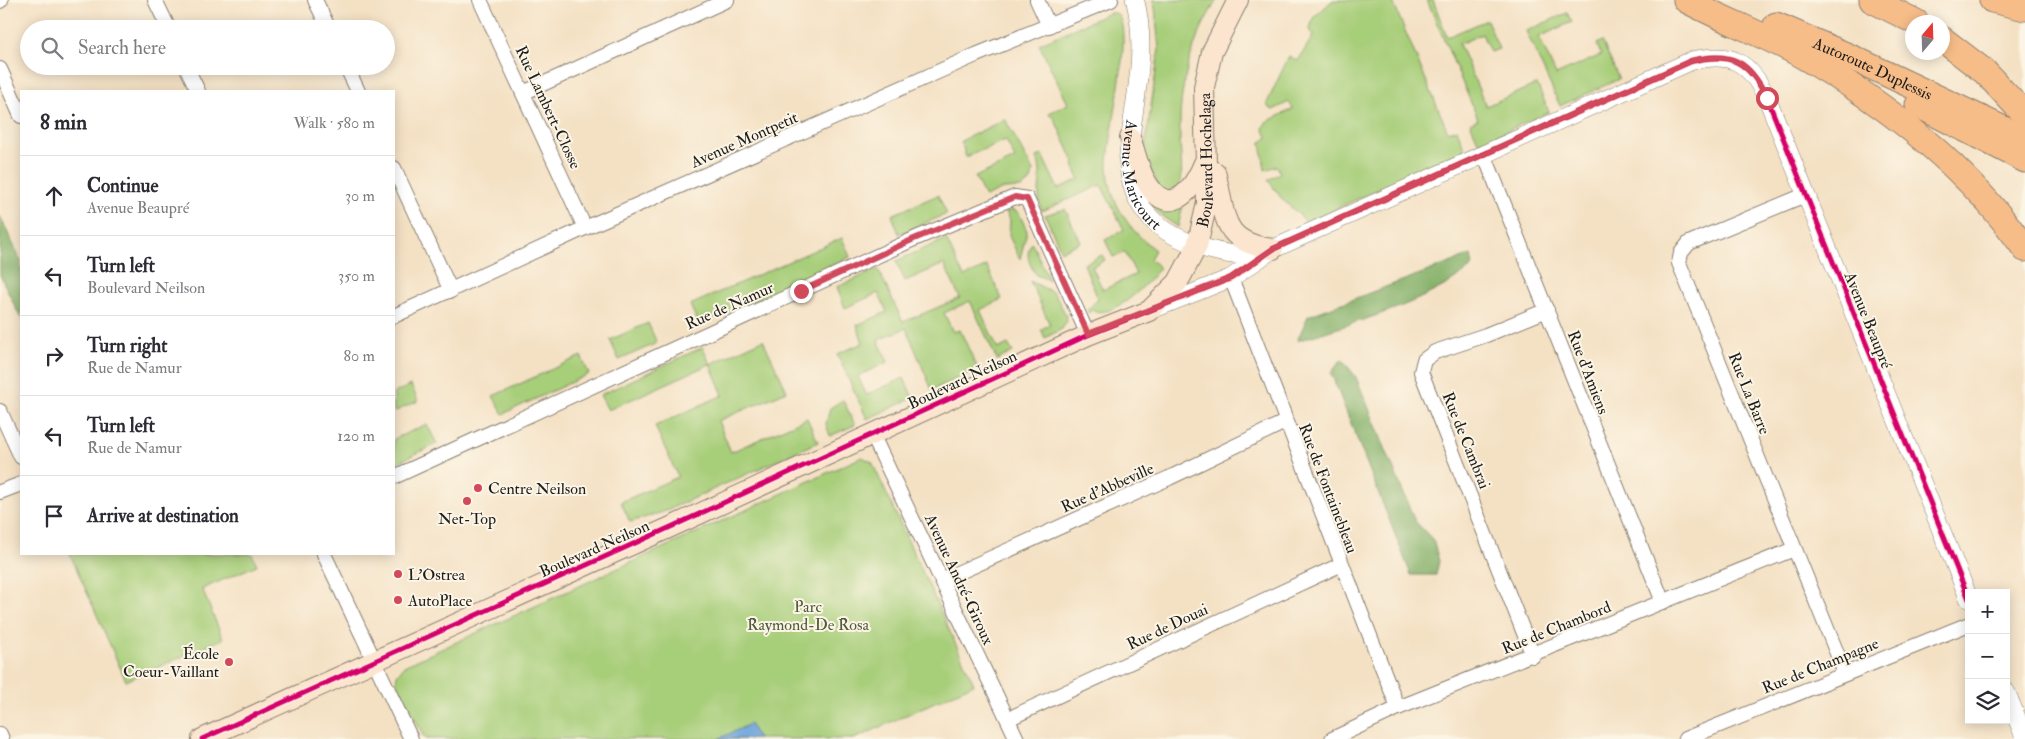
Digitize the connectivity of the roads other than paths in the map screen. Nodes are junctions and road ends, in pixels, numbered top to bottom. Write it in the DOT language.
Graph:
graph roads {
  1 [pos="155,0"];
  2 [pos="315,0"];
  3 [pos="480,0"];
  4 [pos="727,0"];
  5 [pos="1037,0"];
  6 [pos="1111,0"];
  7 [pos="1135,0"];
  8 [pos="1238,0"];
  9 [pos="1686,0"];
  10 [pos="1719,0"];
  11 [pos="1872,0"];
  12 [pos="1992,0"];
  13 [pos="2025,8"];
  14 [pos="1905,16"];
  15 [pos="165,20"];
  16 [pos="325,20"];
  17 [pos="1049,26"];
  18 [pos="1785,29"];
  19 [pos="1950,45"];
  20 [pos="1734,60"];
  21 [pos="0,69"];
  22 [pos="190,75"];
  23 [pos="350,75"];
  24 [pos="198,90"];
  25 [pos="358,90"];
  26 [pos="524,93"];
  27 [pos="20,114"];
  28 [pos="2025,115"];
  29 [pos="1130,138"];
  30 [pos="1205,139"];
  31 [pos="2018,150"];
  32 [pos="1484,154"];
  33 [pos="395,170"];
  34 [pos="1805,195"];
  35 [pos="585,228"];
  36 [pos="1197,246"];
  37 [pos="1273,249"];
  38 [pos="2025,250"];
  39 [pos="1231,278"];
  40 [pos="451,291"];
  41 [pos="1547,310"];
  42 [pos="1149,311"];
  43 [pos="395,316"];
  44 [pos="1088,334"];
  45 [pos="0,411"];
  46 [pos="1285,422"];
  47 [pos="872,434"];
  48 [pos="20,455"];
  49 [pos="395,477"];
  50 [pos="20,484"];
  51 [pos="0,492"];
  52 [pos="1794,549"];
  53 [pos="324,555"];
  54 [pos="1340,565"];
  55 [pos="942,580"];
  56 [pos="1965,589"];
  57 [pos="1663,602"];
  58 [pos="1965,626"];
  59 [pos="1533,656"];
  60 [pos="374,662"];
  61 [pos="1845,674"];
  62 [pos="2010,702"];
  63 [pos="1398,708"];
  64 [pos="1008,719"];
  65 [pos="0,734"];
  66 [pos="1355,734"];
  67 [pos="2025,738"];
  68 [pos="2,739"];
  69 [pos="202,739"];
  70 [pos="411,739"];
  71 [pos="1017,739"];
  72 [pos="1332,739"];
  73 [pos="1685,739"];
  1 -- 15 [label="street"];
  2 -- 16 [label="street"];
  3 -- 26 [label="street, Rue Lambert-Closse"];
  4 -- 26 [label="street"];
  5 -- 17 [label="street"];
  6 -- 17 [label="street, Avenue Montpetit"];
  7 -- 29 [label="street, Avenue Maricourt"];
  8 -- 30 [label="main road, Boulevard Hochelaga"];
  9 -- 38 [label="highway"];
  10 -- 18 [label="highway, Autoroute Duplessis"];
  11 -- 14 [label="highway"];
  12 -- 13 [label="highway"];
  17 -- 35 [label="street, Avenue Montpetit"];
  18 -- 31 [label="highway"];
  18 -- 31 [label="highway, Autoroute Duplessis"];
  19 -- 28 [label="highway"];
  20 -- 32 [label="street, Boulevard Neilson"];
  20 -- 34 [label="street, Avenue Beaupré"];
  21 -- 27 [label="street"];
  22 -- 24 [label="street"];
  23 -- 25 [label="street"];
  26 -- 35 [label="street, Rue Lambert-Closse"];
  29 -- 30 [label="main road"];
  29 -- 36 [label="street, Avenue Maricourt"];
  30 -- 36 [label="main road, Boulevard Hochelaga"];
  30 -- 37 [label="main road"];
  32 -- 37 [label="street, Boulevard Neilson"];
  32 -- 41 [label="street, Rue d'Amiens"];
  33 -- 40 [label="street"];
  34 -- 52 [label="street, Rue La Barre"];
  34 -- 56 [label="street, Avenue Beaupré"];
  35 -- 40 [label="street, Avenue Montpetit"];
  36 -- 37 [label="street, Avenue Maricourt"];
  36 -- 42 [label="main road, Boulevard Hochelaga"];
  37 -- 39 [label="street, Boulevard Neilson"];
  39 -- 42 [label="street, Boulevard Neilson"];
  39 -- 46 [label="street, Rue de Fontainebleau"];
  40 -- 43 [label="street, Avenue Montpetit"];
  41 -- 57 [label="street, Rue d'Amiens"];
  41 -- 59 [label="street, Rue de Cambrai"];
  42 -- 44 [label="main road, Boulevard Neilson"];
  44 -- 47 [label="main road, Boulevard Neilson"];
  44 -- 49 [label="street, Rue de Namur"];
  45 -- 48 [label="street"];
  46 -- 54 [label="street, Rue de Fontainebleau"];
  46 -- 55 [label="street, Rue d'Abbeville"];
  47 -- 55 [label="street, Avenue André-Giroux"];
  47 -- 60 [label="main road, Boulevard Neilson"];
  50 -- 51 [label="street"];
  52 -- 57 [label="street, Rue de Chambord"];
  52 -- 61 [label="street, Rue La Barre"];
  53 -- 60 [label="street"];
  54 -- 63 [label="street, Rue de Fontainebleau"];
  54 -- 64 [label="street, Rue de Douai"];
  55 -- 64 [label="street, Avenue André-Giroux"];
  57 -- 59 [label="street, Rue de Chambord"];
  58 -- 61 [label="street, Rue de Champagne"];
  59 -- 63 [label="street, Rue de Chambord"];
  60 -- 69 [label="main road, Boulevard Neilson"];
  60 -- 70 [label="street"];
  61 -- 73 [label="street, Rue de Champagne"];
  62 -- 67 [label="street"];
  63 -- 66 [label="street, Rue de Chambord"];
  64 -- 71 [label="street, Avenue André-Giroux"];
  65 -- 68 [label="street"];
  66 -- 72 [label="street, Rue de Chambord"];
}
